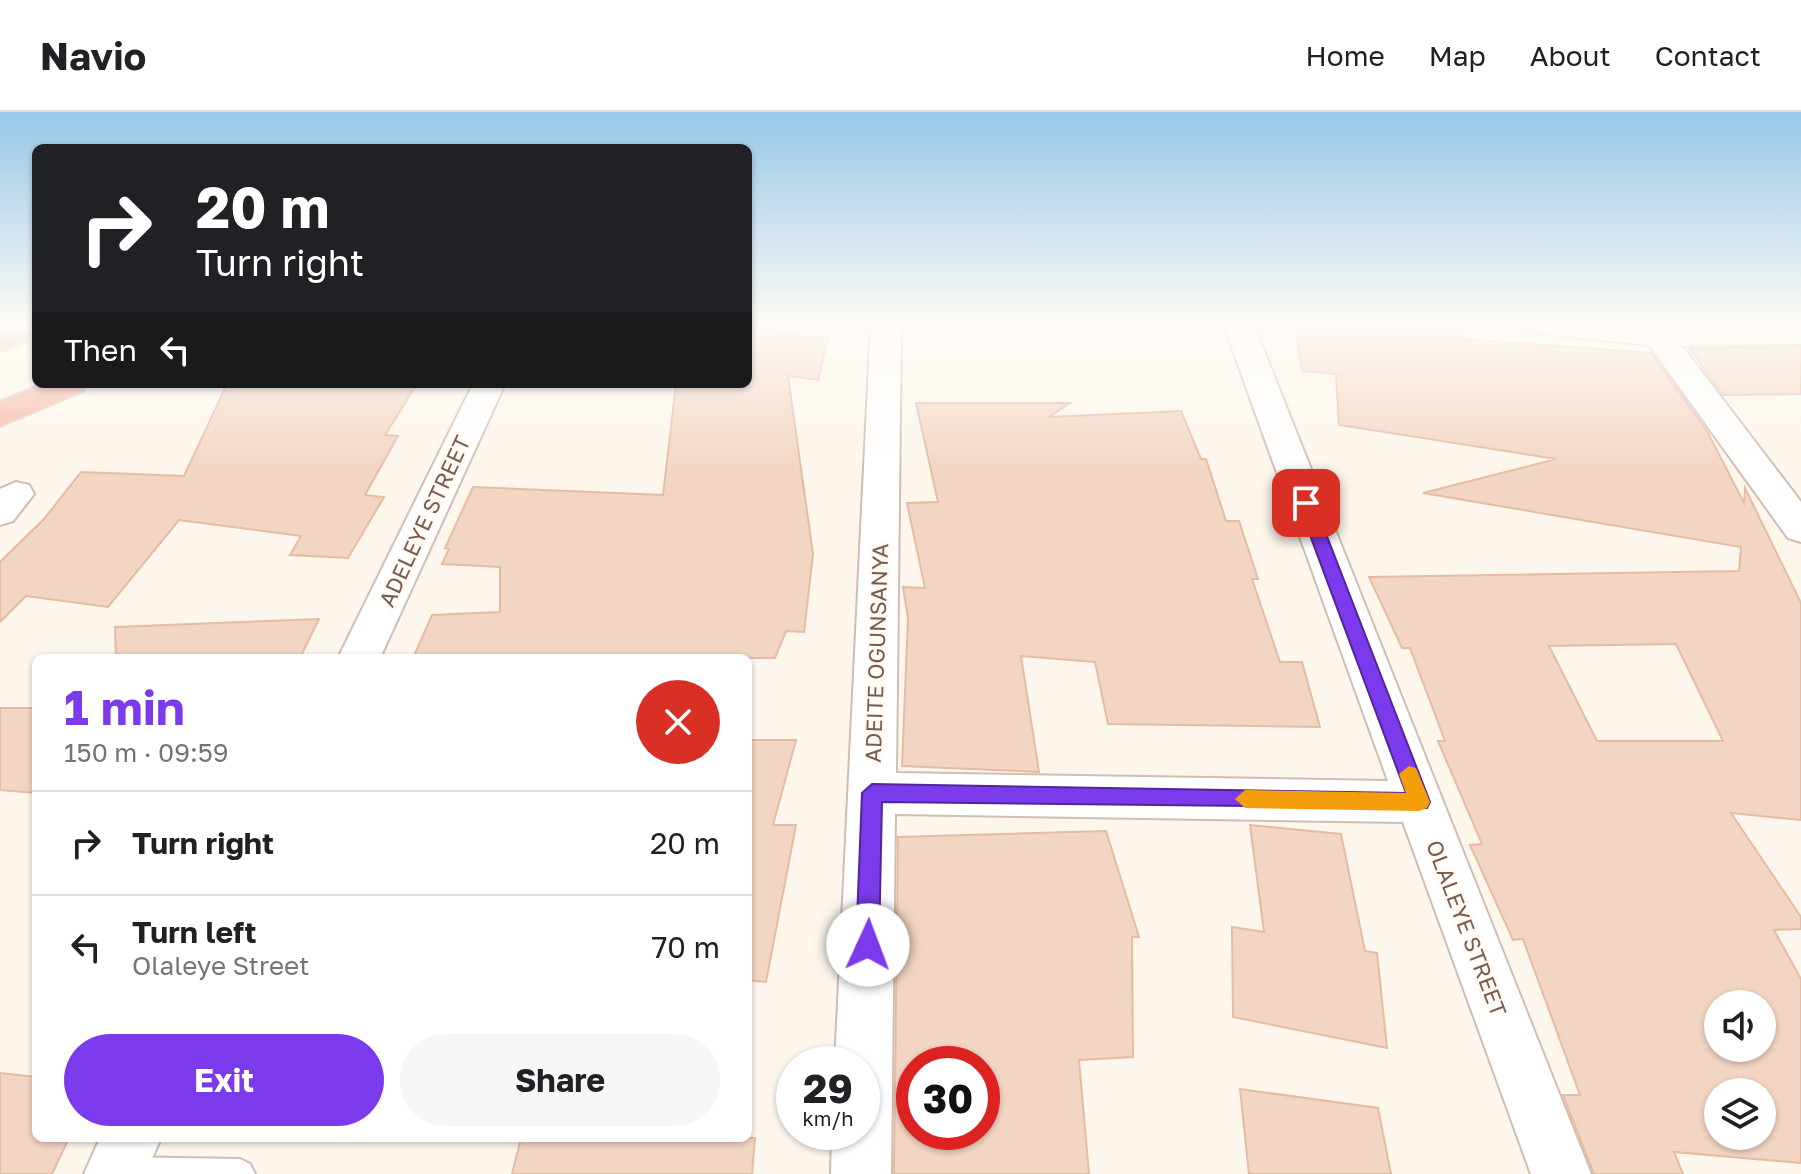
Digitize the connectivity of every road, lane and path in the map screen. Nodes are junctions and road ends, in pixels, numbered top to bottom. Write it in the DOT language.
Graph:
graph roads {
  1 [pos="885,373"];
  2 [pos="1257,373"];
  3 [pos="1685,373"];
  4 [pos="62,388"];
  5 [pos="487,388"];
  6 [pos="0,415"];
  7 [pos="1801,529"];
  8 [pos="361,654"];
  9 [pos="872,793"];
  10 [pos="1419,802"];
  11 [pos="864,1046"];
  12 [pos="862,1150"];
  13 [pos="120,1161"];
  14 [pos="240,1174"];
  15 [pos="861,1174"];
  16 [pos="1561,1174"];
  1 -- 9 [label="street, ADEITE OGUNSANYA"];
  2 -- 10 [label="street, OLALEYE STREET"];
  3 -- 7 [label="street"];
  4 -- 6 [label="highway"];
  5 -- 8 [label="street, ADELEYE STREET"];
  9 -- 10 [label="street"];
  9 -- 11 [label="street, ADEITE OGUNSANYA"];
  10 -- 16 [label="street, OLALEYE STREET"];
  12 -- 15 [label="street, ADEITE OGUNSANYA"];
  13 -- 14 [label="lane"];
}
